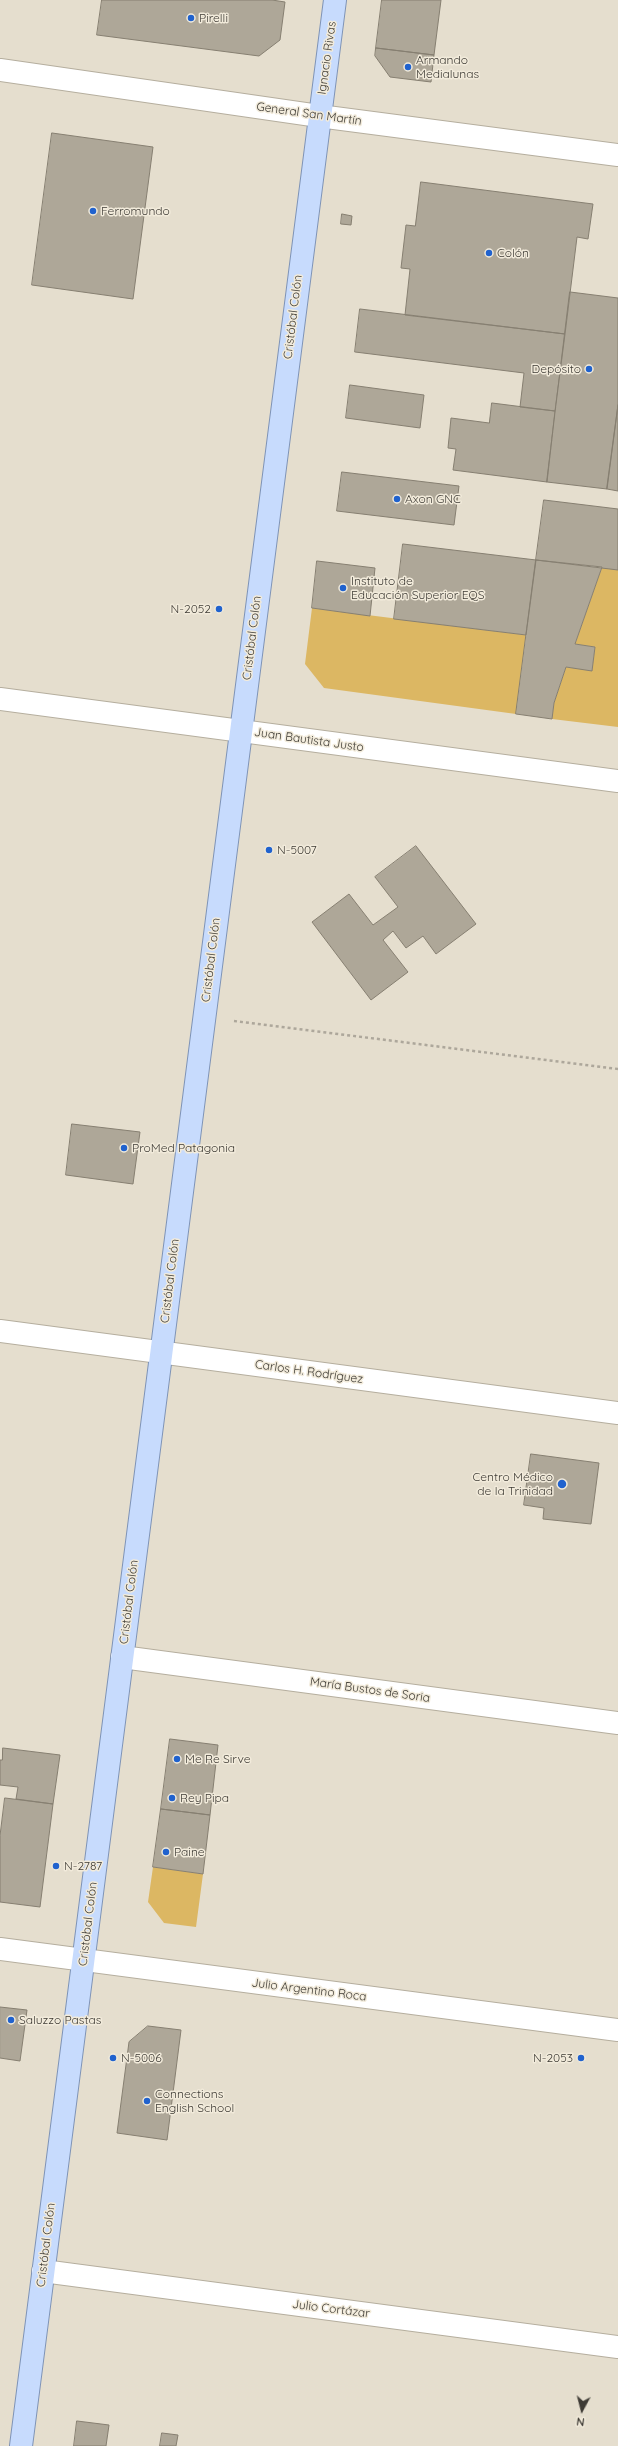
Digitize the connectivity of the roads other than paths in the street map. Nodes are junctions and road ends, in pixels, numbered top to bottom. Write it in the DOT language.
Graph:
graph roads {
  1 [pos="334,0"];
  2 [pos="0,70"];
  3 [pos="318,116"];
  4 [pos="618,155"];
  5 [pos="0,699"];
  6 [pos="240,730"];
  7 [pos="618,781"];
  8 [pos="0,1331"];
  9 [pos="160,1352"];
  10 [pos="618,1413"];
  11 [pos="122,1657"];
  12 [pos="618,1723"];
  13 [pos="0,1949"];
  14 [pos="83,1960"];
  15 [pos="618,2030"];
  16 [pos="43,2271"];
  17 [pos="618,2347"];
  18 [pos="21,2446"];
  1 -- 3 [label="main road, Ignacio Rivas"];
  2 -- 3 [label="street, General San Martín"];
  3 -- 4 [label="street, General San Martín"];
  3 -- 6 [label="main road, Cristóbal Colón"];
  5 -- 6 [label="street, Juan Bautista Justo"];
  6 -- 7 [label="street, Juan Bautista Justo"];
  6 -- 9 [label="main road, Cristóbal Colón"];
  8 -- 9 [label="street, Carlos H. Rodríguez"];
  9 -- 10 [label="street, Carlos H. Rodríguez"];
  9 -- 11 [label="main road, Cristóbal Colón"];
  11 -- 12 [label="street, María Bustos de Soria"];
  11 -- 14 [label="main road, Cristóbal Colón"];
  13 -- 14 [label="street, Julio Argentino Roca"];
  14 -- 15 [label="street, Julio Argentino Roca"];
  14 -- 16 [label="main road, Cristóbal Colón"];
  16 -- 17 [label="street, Julio Cortázar"];
  16 -- 18 [label="main road, Cristóbal Colón"];
}
